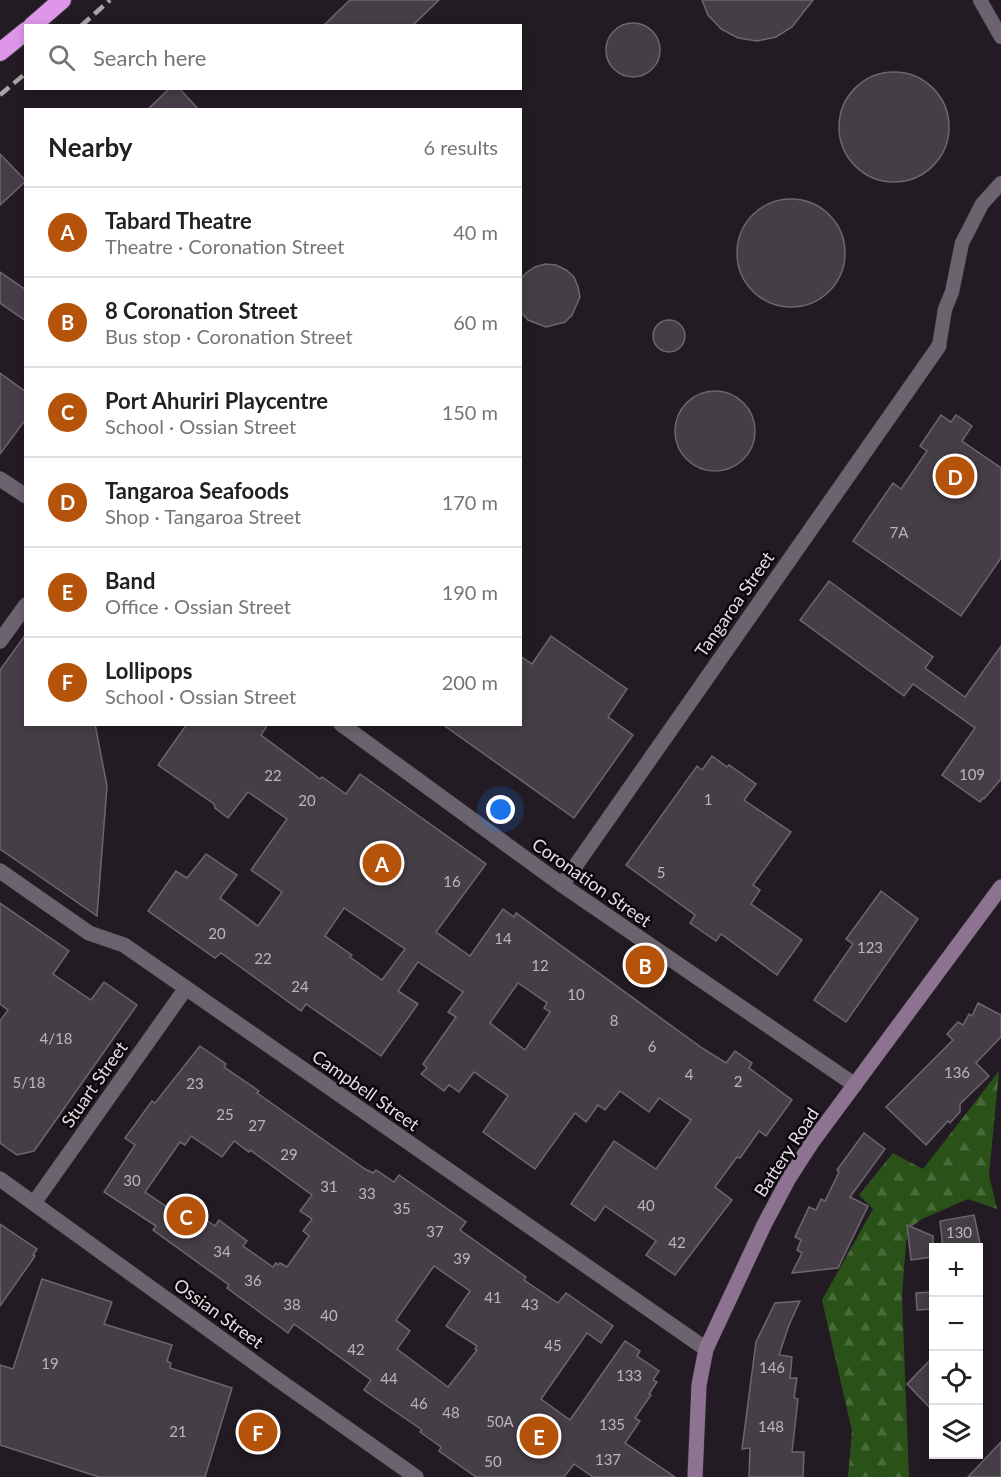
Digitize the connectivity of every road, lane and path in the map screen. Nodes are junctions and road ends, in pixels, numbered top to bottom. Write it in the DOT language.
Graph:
graph roads {
  1 [pos="62,0"];
  2 [pos="980,0"];
  3 [pos="34,24"];
  4 [pos="24,33"];
  5 [pos="1001,37"];
  6 [pos="0,52"];
  7 [pos="1001,183"];
  8 [pos="939,346"];
  9 [pos="0,479"];
  10 [pos="24,495"];
  11 [pos="24,608"];
  12 [pos="0,641"];
  13 [pos="344,726"];
  14 [pos="0,871"];
  15 [pos="562,885"];
  16 [pos="1001,887"];
  17 [pos="186,988"];
  18 [pos="855,1084"];
  19 [pos="0,1179"];
  20 [pos="34,1203"];
  21 [pos="706,1349"];
  22 [pos="416,1477"];
  23 [pos="695,1477"];
  1 -- 3 [label="highway"];
  2 -- 5 [label="lane"];
  4 -- 6 [label="highway"];
  7 -- 8 [label="lane"];
  8 -- 15 [label="street, Tangaroa Street"];
  9 -- 10 [label="street"];
  11 -- 12 [label="street"];
  13 -- 15 [label="street, Coronation Street"];
  14 -- 17 [label="street, Campbell Street"];
  15 -- 18 [label="street, Coronation Street"];
  16 -- 18 [label="street, Battery Road"];
  17 -- 20 [label="street, Stuart Street"];
  17 -- 21 [label="street, Campbell Street"];
  18 -- 21 [label="street, Battery Road"];
  19 -- 20 [label="street, Ossian Street"];
  20 -- 22 [label="street, Ossian Street"];
  21 -- 23 [label="street, Battery Road"];
}
